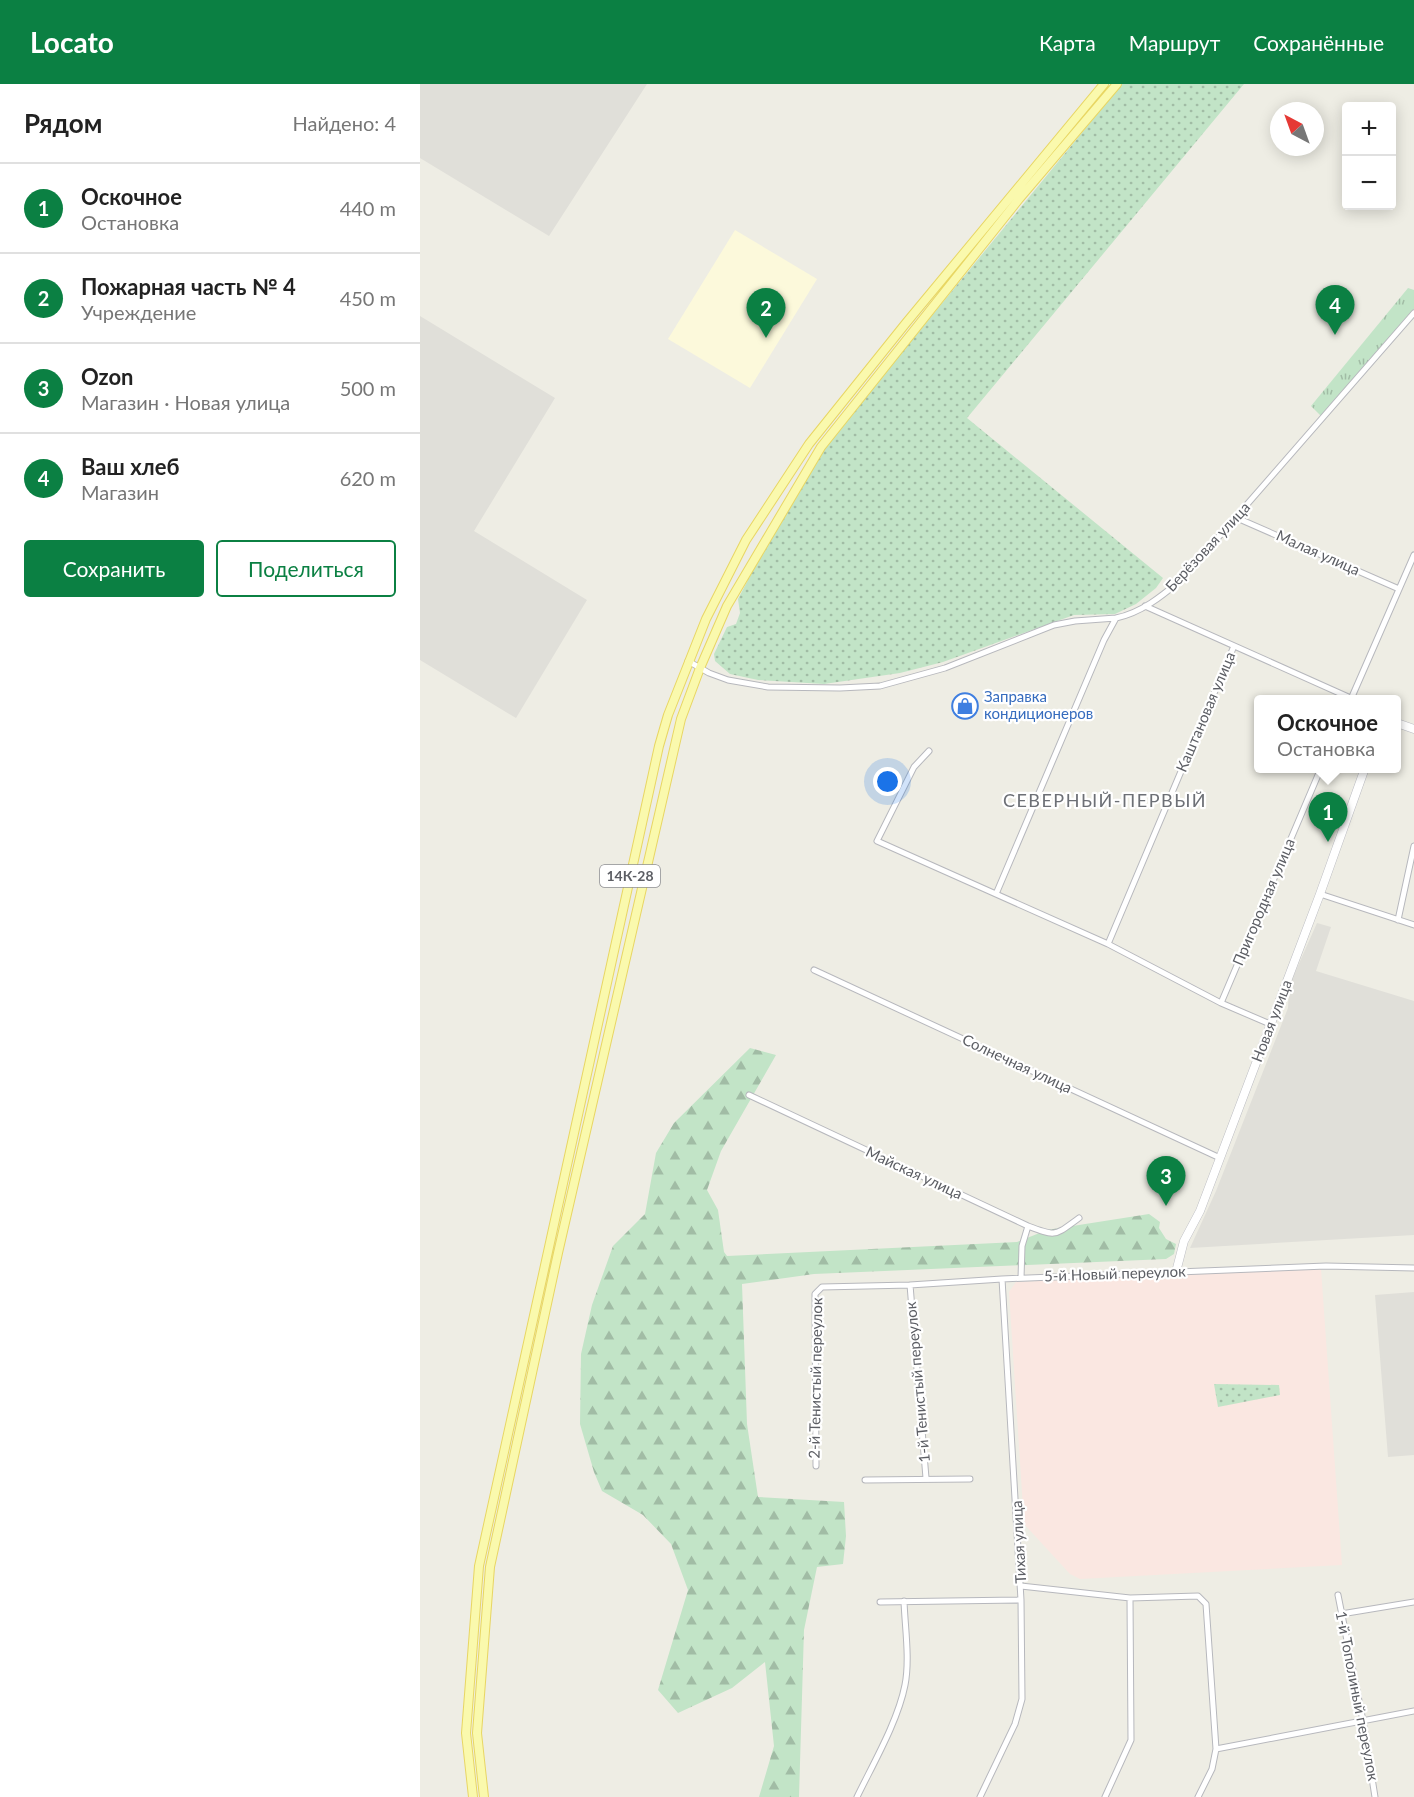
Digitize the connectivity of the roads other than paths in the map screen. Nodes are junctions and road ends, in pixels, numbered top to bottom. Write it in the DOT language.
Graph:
graph roads {
  1 [pos="1104,84"];
  2 [pos="1117,84"];
  3 [pos="1414,313"];
  4 [pos="1236,518"];
  5 [pos="1414,555"];
  6 [pos="1399,590"];
  7 [pos="1145,606"];
  8 [pos="1116,618"];
  9 [pos="1234,646"];
  10 [pos="688,661"];
  11 [pos="700,668"];
  12 [pos="1343,695"];
  13 [pos="1354,695"];
  14 [pos="929,751"];
  15 [pos="1319,773"];
  16 [pos="1363,773"];
  17 [pos="1414,846"];
  18 [pos="996,894"];
  19 [pos="1320,894"];
  20 [pos="1398,920"];
  21 [pos="1414,925"];
  22 [pos="1108,944"];
  23 [pos="814,970"];
  24 [pos="1221,1003"];
  25 [pos="1270,1024"];
  26 [pos="749,1095"];
  27 [pos="1220,1158"];
  28 [pos="1078,1218"];
  29 [pos="1028,1226"];
  30 [pos="1414,1268"];
  31 [pos="1176,1272"];
  32 [pos="1021,1278"];
  33 [pos="1002,1279"];
  34 [pos="910,1285"];
  35 [pos="818,1289"];
  36 [pos="816,1466"];
  37 [pos="926,1478"];
  38 [pos="970,1479"];
  39 [pos="865,1480"];
  40 [pos="1021,1586"];
  41 [pos="1338,1595"];
  42 [pos="1130,1598"];
  43 [pos="1021,1600"];
  44 [pos="904,1601"];
  45 [pos="880,1602"];
  46 [pos="1414,1602"];
  47 [pos="1341,1614"];
  48 [pos="1414,1711"];
  49 [pos="1363,1721"];
  50 [pos="1216,1749"];
  51 [pos="473,1797"];
  52 [pos="484,1797"];
  53 [pos="857,1797"];
  54 [pos="980,1797"];
  55 [pos="1105,1797"];
  56 [pos="1198,1797"];
  57 [pos="1375,1797"];
  1 -- 10 [label="main road, 14К-28"];
  2 -- 11 [label="main road, 14К-28"];
  3 -- 4 [label="street, Берёзовая улица"];
  4 -- 6 [label="street, Малая улица"];
  4 -- 7 [label="street, Берёзовая улица"];
  5 -- 6 [label="street"];
  6 -- 13 [label="street"];
  7 -- 8 [label="street, Берёзовая улица"];
  7 -- 9 [label="street"];
  8 -- 11 [label="street, Берёзовая улица"];
  8 -- 18 [label="street"];
  9 -- 12 [label="street"];
  9 -- 22 [label="street, Каштановая улица"];
  10 -- 11 [label="street, Берёзовая улица"];
  10 -- 51 [label="main road, 14К-28"];
  11 -- 52 [label="main road, 14К-28"];
  14 -- 18 [label="street"];
  15 -- 24 [label="street, Пригородная улица"];
  16 -- 19 [label="street, Новая улица"];
  17 -- 20 [label="street"];
  18 -- 22 [label="street"];
  19 -- 20 [label="street"];
  19 -- 25 [label="street, Новая улица"];
  20 -- 21 [label="street"];
  22 -- 24 [label="street"];
  23 -- 27 [label="street, Солнечная улица"];
  24 -- 25 [label="street"];
  25 -- 27 [label="street, Новая улица"];
  26 -- 29 [label="street, Майская улица"];
  27 -- 31 [label="street, Новая улица"];
  28 -- 29 [label="street, Майская улица"];
  29 -- 32 [label="street"];
  30 -- 31 [label="street, 5-й Новый переулок"];
  31 -- 32 [label="street, 5-й Новый переулок"];
  32 -- 33 [label="street, 5-й Новый переулок"];
  33 -- 34 [label="street, 5-й Новый переулок"];
  33 -- 40 [label="street, Тихая улица"];
  34 -- 35 [label="street, 5-й Новый переулок"];
  34 -- 37 [label="street, 1-й Тенистый переулок"];
  35 -- 36 [label="street, 2-й Тенистый переулок"];
  37 -- 38 [label="street"];
  37 -- 39 [label="street"];
  40 -- 42 [label="street"];
  40 -- 43 [label="street, Тихая улица"];
  41 -- 47 [label="street, 1-й Тополиный переулок"];
  42 -- 50 [label="street"];
  42 -- 55 [label="street"];
  43 -- 44 [label="street"];
  43 -- 54 [label="street, Тихая улица"];
  44 -- 45 [label="street"];
  44 -- 53 [label="street"];
  46 -- 47 [label="street"];
  47 -- 49 [label="street, 1-й Тополиный переулок"];
  48 -- 49 [label="street"];
  49 -- 50 [label="street"];
  49 -- 57 [label="street, 1-й Тополиный переулок"];
  50 -- 56 [label="street"];
}
